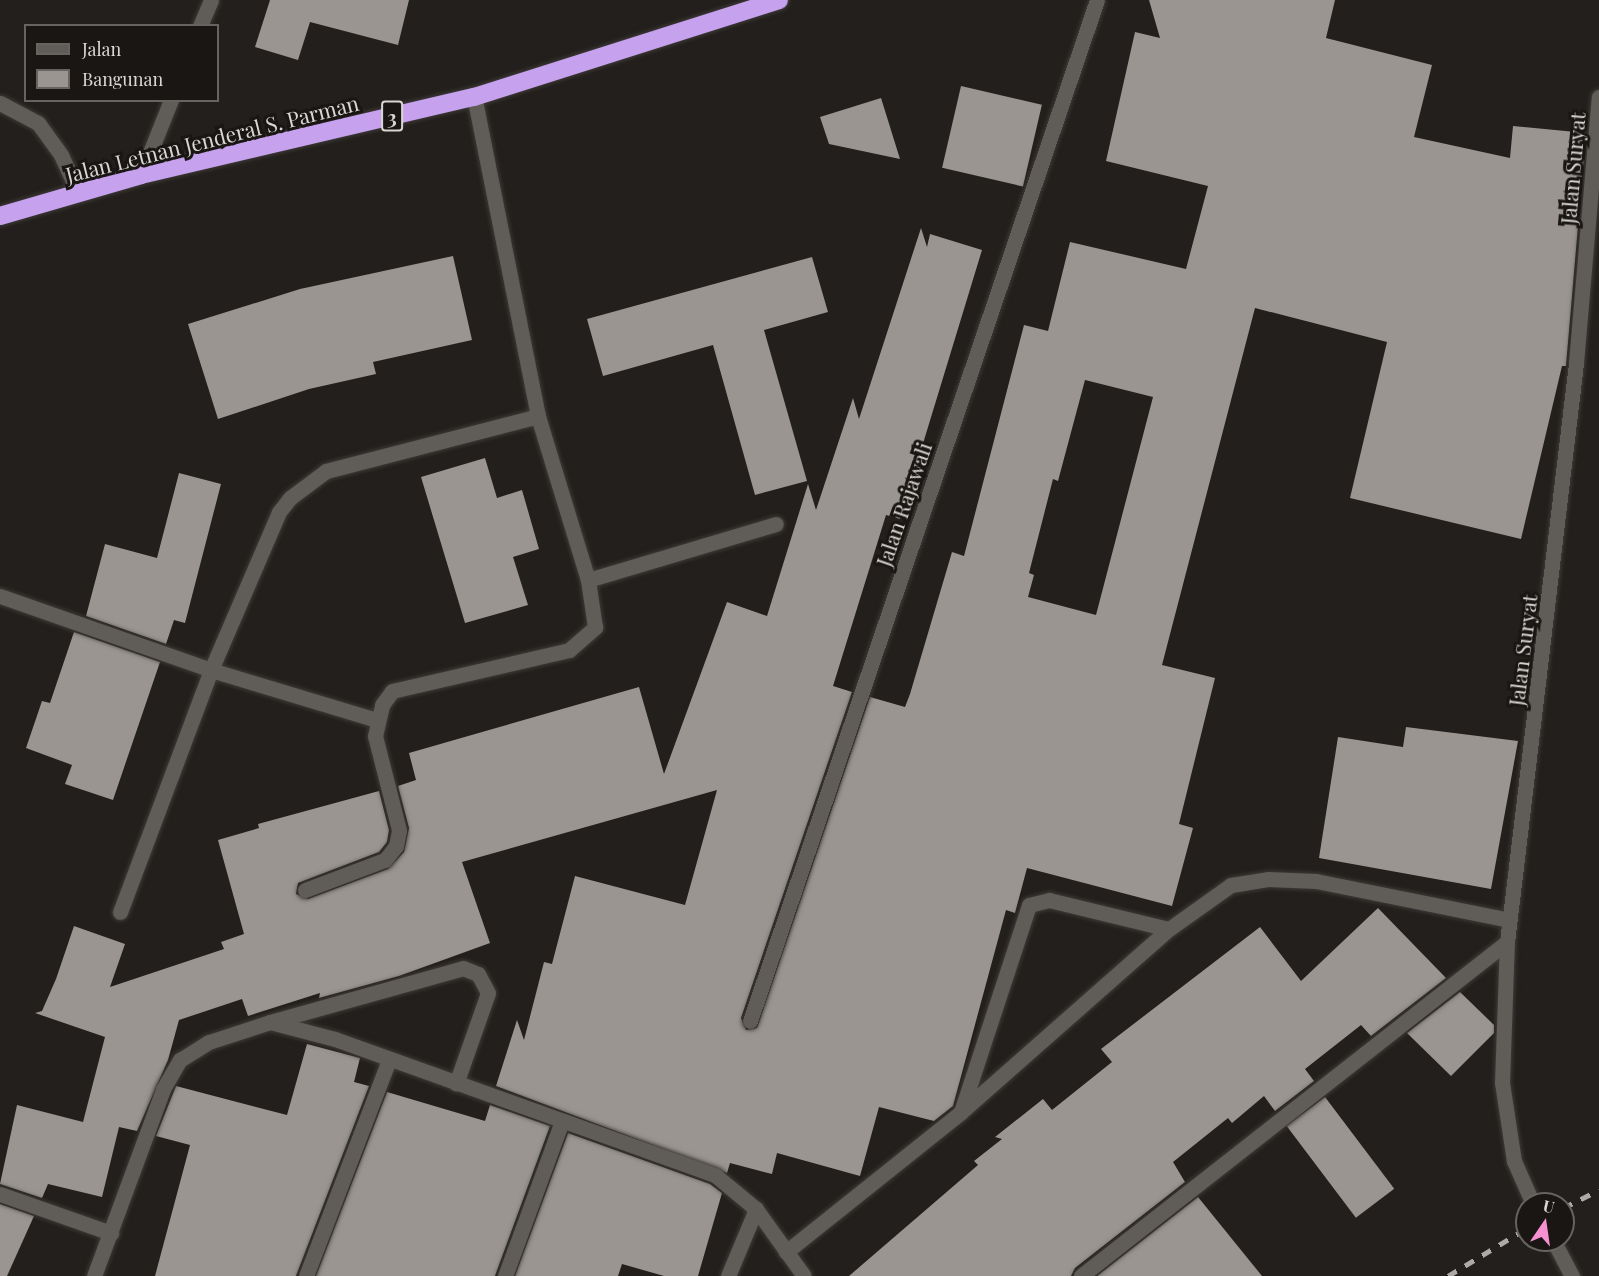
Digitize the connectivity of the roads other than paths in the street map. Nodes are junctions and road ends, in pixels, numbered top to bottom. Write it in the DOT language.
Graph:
graph roads {
  1 [pos="210,0"];
  2 [pos="779,0"];
  3 [pos="1096,0"];
  4 [pos="201,24"];
  5 [pos="474,97"];
  6 [pos="1599,97"];
  7 [pos="170,102"];
  8 [pos="0,103"];
  9 [pos="141,176"];
  10 [pos="79,194"];
  11 [pos="0,216"];
  12 [pos="538,416"];
  13 [pos="776,524"];
  14 [pos="588,580"];
  15 [pos="0,596"];
  16 [pos="211,670"];
  17 [pos="377,720"];
  18 [pos="305,890"];
  19 [pos="120,912"];
  20 [pos="1509,920"];
  21 [pos="1169,929"];
  22 [pos="1508,942"];
  23 [pos="750,1021"];
  24 [pos="270,1022"];
  25 [pos="389,1060"];
  26 [pos="456,1084"];
  27 [pos="960,1113"];
  28 [pos="562,1121"];
  29 [pos="1528,1192"];
  30 [pos="0,1194"];
  31 [pos="756,1209"];
  32 [pos="111,1233"];
  33 [pos="786,1252"];
  34 [pos="1559,1252"];
  35 [pos="94,1276"];
  36 [pos="306,1276"];
  37 [pos="505,1276"];
  38 [pos="729,1276"];
  39 [pos="804,1276"];
  40 [pos="1080,1276"];
  41 [pos="1572,1276"];
  1 -- 4 [label="street"];
  2 -- 5 [label="highway, Jalan Letnan Jenderal S. Parman / 3"];
  3 -- 23 [label="street, Jalan Rajawali"];
  5 -- 9 [label="highway, Jalan Letnan Jenderal S. Parman / 3"];
  5 -- 12 [label="street"];
  6 -- 20 [label="street, Jalan Suryat"];
  7 -- 9 [label="street"];
  8 -- 10 [label="street"];
  9 -- 10 [label="highway, Jalan Letnan Jenderal S. Parman / 3"];
  10 -- 11 [label="highway, Jalan Letnan Jenderal S. Parman / 3"];
  12 -- 14 [label="street"];
  12 -- 16 [label="street"];
  13 -- 14 [label="street"];
  14 -- 17 [label="street"];
  15 -- 16 [label="street"];
  16 -- 17 [label="street"];
  16 -- 19 [label="street"];
  17 -- 18 [label="street"];
  20 -- 21 [label="street"];
  20 -- 22 [label="street, Jalan Suryat"];
  21 -- 27 [label="street"];
  21 -- 27 [label="street"];
  22 -- 29 [label="street, Jalan Suryat"];
  22 -- 40 [label="street"];
  24 -- 25 [label="street"];
  24 -- 26 [label="street"];
  24 -- 32 [label="street"];
  25 -- 26 [label="street"];
  25 -- 36 [label="street"];
  26 -- 28 [label="street"];
  27 -- 33 [label="street"];
  28 -- 31 [label="street"];
  28 -- 37 [label="street"];
  30 -- 32 [label="street"];
  31 -- 33 [label="street"];
  31 -- 38 [label="street"];
  32 -- 35 [label="street"];
  33 -- 39 [label="street"];
  34 -- 41 [label="street"];
}
